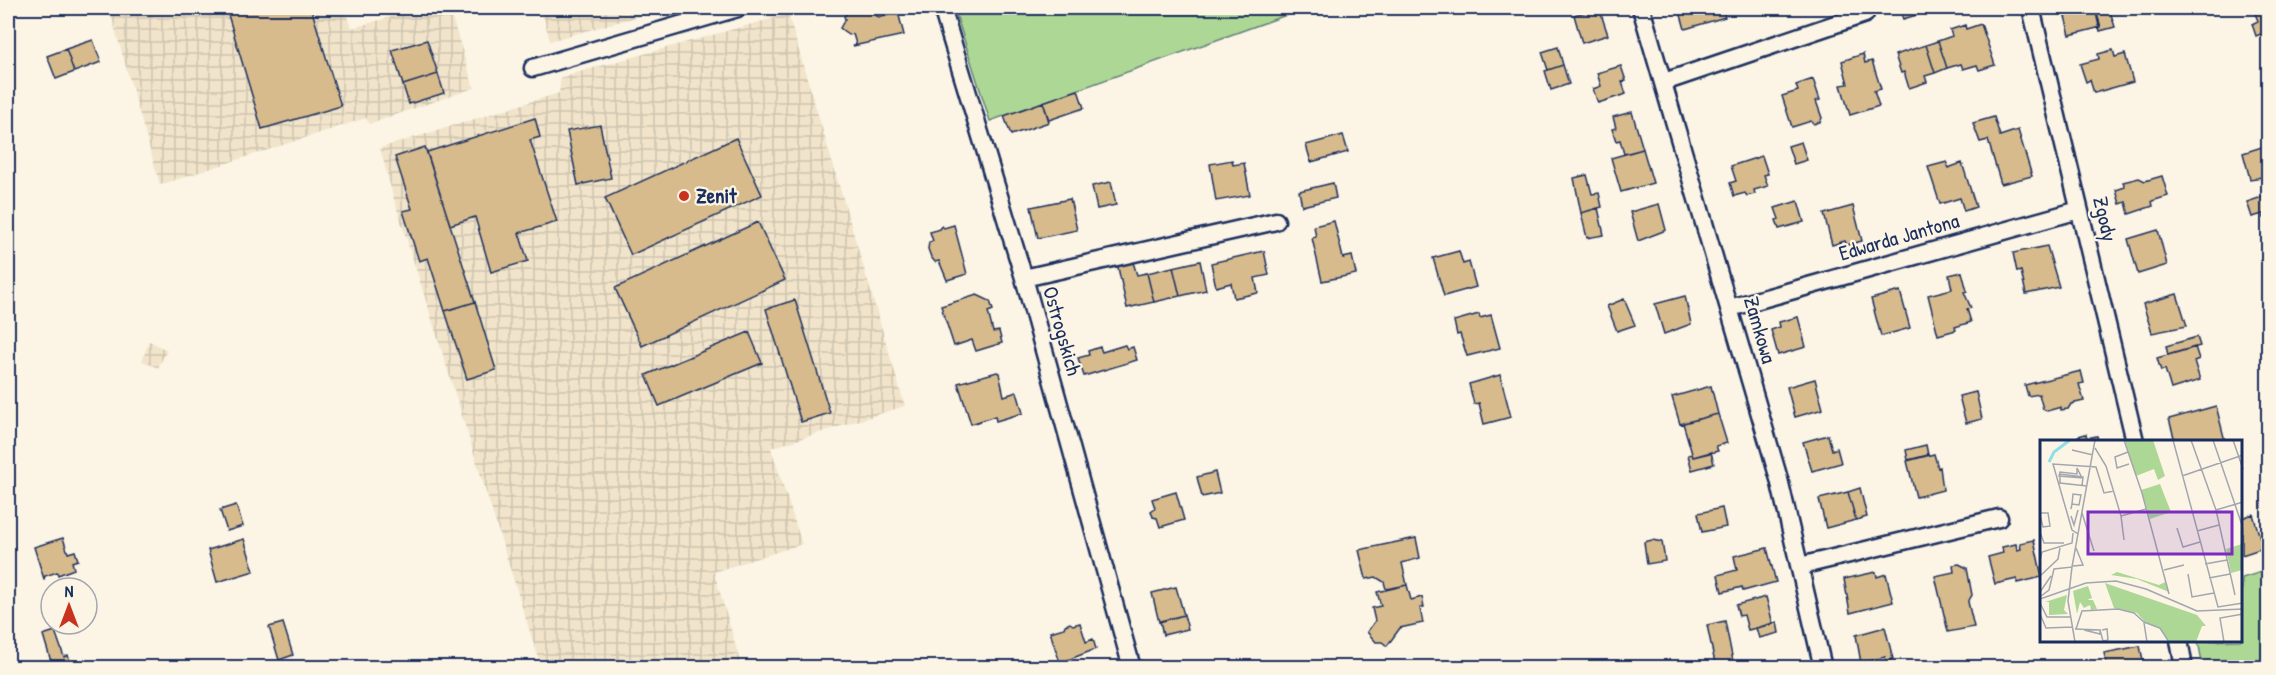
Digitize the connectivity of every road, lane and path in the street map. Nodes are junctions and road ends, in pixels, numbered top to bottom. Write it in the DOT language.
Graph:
graph roads {
  1 [pos="738,8"];
  2 [pos="942,8"];
  3 [pos="1641,8"];
  4 [pos="2031,8"];
  5 [pos="1865,14"];
  6 [pos="532,68"];
  7 [pos="1664,82"];
  8 [pos="2079,210"];
  9 [pos="1276,221"];
  10 [pos="1024,278"];
  11 [pos="1730,308"];
  12 [pos="2135,440"];
  13 [pos="1999,518"];
  14 [pos="1800,566"];
  15 [pos="2179,642"];
  16 [pos="1132,668"];
  17 [pos="1822,668"];
  18 [pos="2184,668"];
  1 -- 6 [label="street"];
  2 -- 10 [label="street, Ostrogskich"];
  3 -- 7 [label="street, Zamkowa"];
  4 -- 8 [label="street, Zgody"];
  5 -- 7 [label="street"];
  7 -- 11 [label="street, Zamkowa"];
  8 -- 11 [label="street, Edwarda Jantona"];
  8 -- 12 [label="street, Zgody"];
  9 -- 10 [label="street"];
  10 -- 16 [label="street, Ostrogskich"];
  11 -- 14 [label="street, Zamkowa"];
  13 -- 14 [label="street"];
  14 -- 17 [label="street, Zamkowa"];
  15 -- 18 [label="street"];
}
